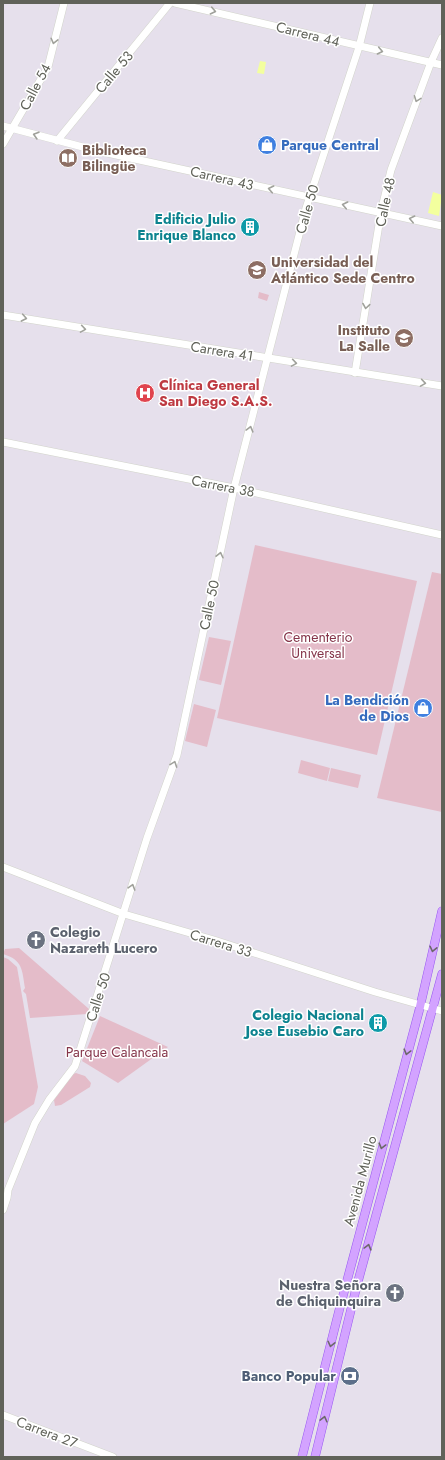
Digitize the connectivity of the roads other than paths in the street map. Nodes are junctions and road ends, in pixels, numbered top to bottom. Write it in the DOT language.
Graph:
graph roads {
  1 [pos="64,3"];
  2 [pos="170,3"];
  3 [pos="175,3"];
  4 [pos="370,3"];
  5 [pos="442,38"];
  6 [pos="359,47"];
  7 [pos="431,62"];
  8 [pos="442,65"];
  9 [pos="3,126"];
  10 [pos="12,128"];
  11 [pos="57,141"];
  12 [pos="3,144"];
  13 [pos="310,197"];
  14 [pos="381,212"];
  15 [pos="442,226"];
  16 [pos="3,314"];
  17 [pos="268,359"];
  18 [pos="355,373"];
  19 [pos="442,386"];
  20 [pos="3,442"];
  21 [pos="234,488"];
  22 [pos="442,535"];
  23 [pos="3,867"];
  24 [pos="442,911"];
  25 [pos="124,914"];
  26 [pos="442,974"];
  27 [pos="420,1005"];
  28 [pos="432,1008"];
  29 [pos="442,1011"];
  30 [pos="5,1192"];
  31 [pos="3,1210"];
  32 [pos="3,1415"];
  33 [pos="113,1457"];
  34 [pos="302,1457"];
  35 [pos="314,1457"];
  1 -- 10 [label="street, Calle 54, one-way"];
  2 -- 11 [label="street, Calle 53"];
  3 -- 6 [label="street, Carrera 44, one-way"];
  4 -- 6 [label="street, Calle 50"];
  5 -- 7 [label="street, Calle 48"];
  6 -- 7 [label="street, Carrera 44, one-way"];
  6 -- 13 [label="street, Calle 50"];
  7 -- 8 [label="street, Carrera 44"];
  7 -- 14 [label="street, Calle 48, one-way"];
  9 -- 10 [label="street, Carrera 43"];
  11 -- 10 [label="street, Carrera 43, one-way"];
  10 -- 12 [label="street, Calle 54"];
  13 -- 11 [label="street, Carrera 43, one-way"];
  14 -- 13 [label="street, Carrera 43, one-way"];
  13 -- 17 [label="street, Calle 50"];
  15 -- 14 [label="street, Carrera 43, one-way"];
  14 -- 18 [label="street, Calle 48, one-way"];
  16 -- 17 [label="street, Carrera 41, one-way"];
  17 -- 18 [label="street, Carrera 41, one-way"];
  21 -- 17 [label="street, Calle 50, one-way"];
  18 -- 19 [label="street, Carrera 41, one-way"];
  20 -- 21 [label="street, Carrera 38"];
  21 -- 22 [label="street, Carrera 38"];
  25 -- 21 [label="street, Calle 50, one-way"];
  23 -- 25 [label="street, Carrera 33"];
  24 -- 27 [label="main road, Avenida Murillo, one-way"];
  25 -- 27 [label="street, Carrera 33"];
  25 -- 30 [label="street, Calle 50"];
  26 -- 28 [label="main road, Avenida Murillo"];
  27 -- 28 [label="street, Carrera 33"];
  27 -- 34 [label="main road, Avenida Murillo, one-way"];
  28 -- 29 [label="street, Carrera 33"];
  35 -- 28 [label="main road, Avenida Murillo, one-way"];
  30 -- 31 [label="street, Calle 50"];
  32 -- 33 [label="street, Carrera 27"];
}
